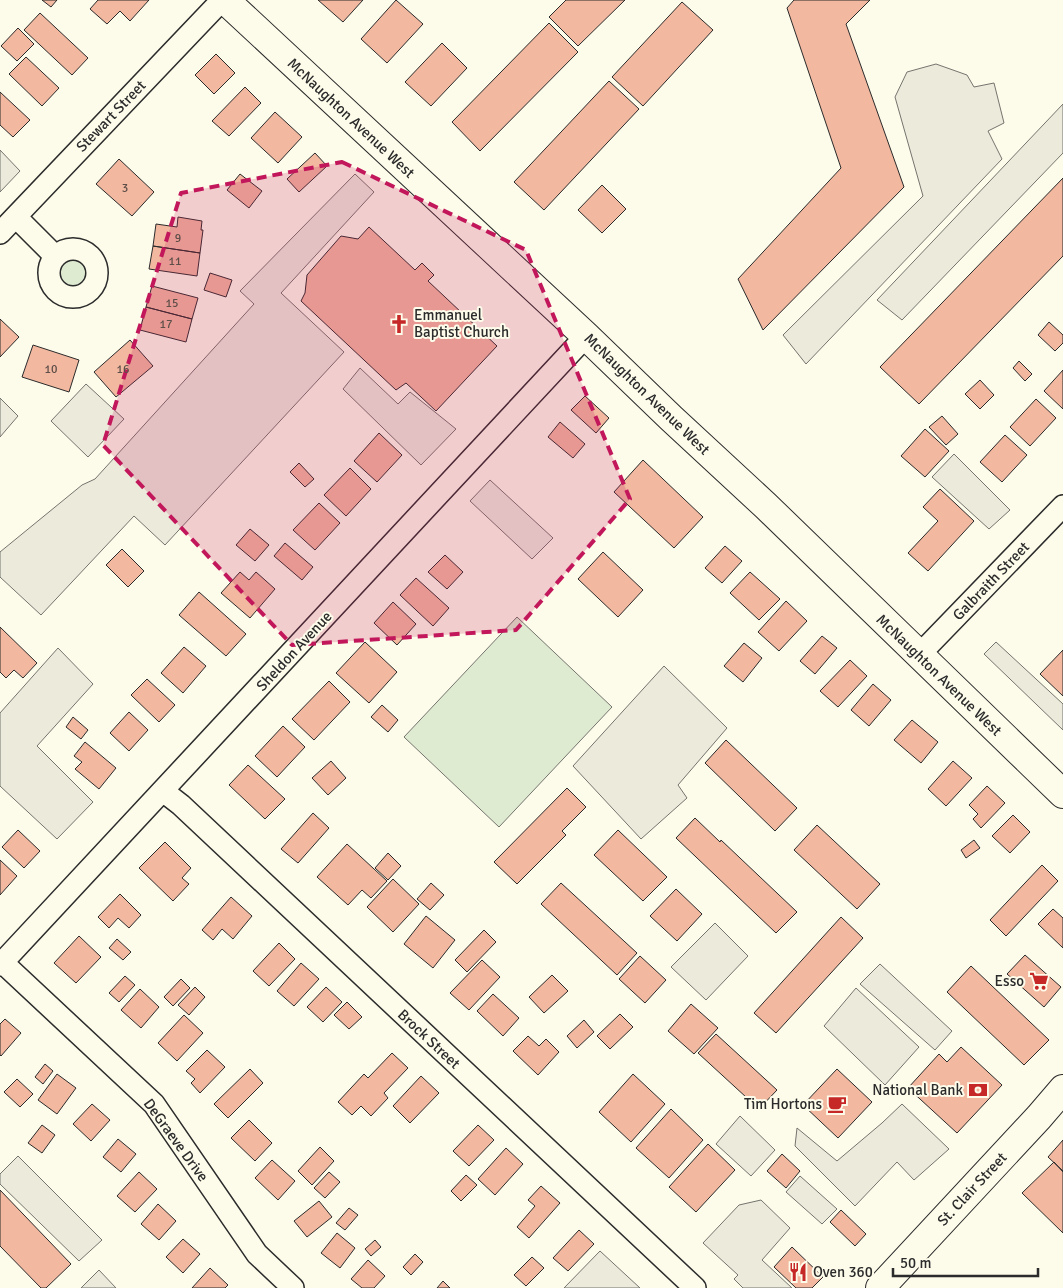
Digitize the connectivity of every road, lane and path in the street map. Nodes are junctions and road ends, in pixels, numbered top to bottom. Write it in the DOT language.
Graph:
graph roads {
  1 [pos="224,0"];
  2 [pos="16,216"];
  3 [pos="0,233"];
  4 [pos="55,256"];
  5 [pos="586,336"];
  6 [pos="1063,506"];
  7 [pos="919,655"];
  8 [pos="163,791"];
  9 [pos="1063,794"];
  10 [pos="1,964"];
  11 [pos="1063,1089"];
  12 [pos="293,1288"];
  13 [pos="695,1288"];
  14 [pos="880,1288"];
  1 -- 2 [label="street, Stewart Street"];
  1 -- 5 [label="main road, McNaughton Avenue West"];
  2 -- 3 [label="street, Stewart Street"];
  2 -- 4 [label="street"];
  5 -- 7 [label="main road, McNaughton Avenue West"];
  5 -- 8 [label="street, Sheldon Avenue"];
  6 -- 7 [label="street, Galbraith Street"];
  7 -- 9 [label="main road, McNaughton Avenue West"];
  8 -- 10 [label="street, Sheldon Avenue"];
  8 -- 13 [label="street, Brock Street"];
  10 -- 12 [label="street, DeGraeve Drive"];
  11 -- 14 [label="main road, St. Clair Street"];
}
